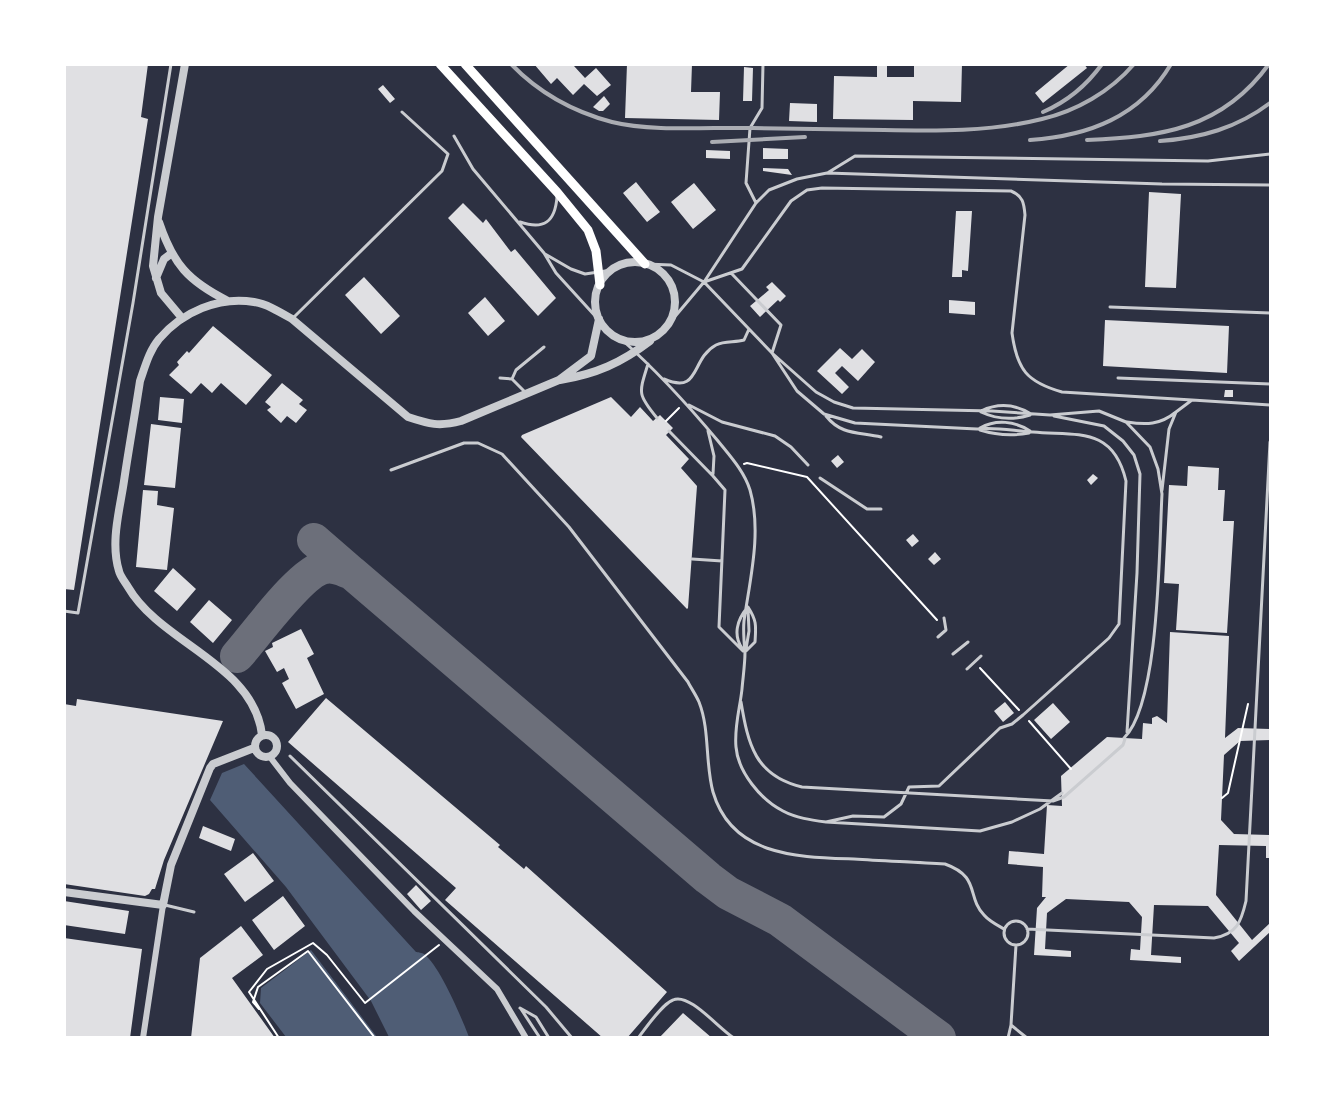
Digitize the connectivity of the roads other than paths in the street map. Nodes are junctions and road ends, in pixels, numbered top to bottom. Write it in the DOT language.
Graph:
graph roads {
  1 [pos="171,64"];
  2 [pos="185,64"];
  3 [pos="465,64"];
  4 [pos="763,64"];
  5 [pos="440,65"];
  6 [pos="402,112"];
  7 [pos="454,136"];
  8 [pos="1270,154"];
  9 [pos="827,173"];
  10 [pos="1270,185"];
  11 [pos="557,192"];
  12 [pos="756,203"];
  13 [pos="158,217"];
  14 [pos="519,221"];
  15 [pos="544,253"];
  16 [pos="172,254"];
  17 [pos="645,264"];
  18 [pos="612,270"];
  19 [pos="598,273"];
  20 [pos="731,273"];
  21 [pos="156,278"];
  22 [pos="704,282"];
  23 [pos="600,285"];
  24 [pos="228,301"];
  25 [pos="1110,307"];
  26 [pos="1270,313"];
  27 [pos="182,318"];
  28 [pos="292,319"];
  29 [pos="599,319"];
  30 [pos="667,326"];
  31 [pos="749,329"];
  32 [pos="658,334"];
  33 [pos="621,339"];
  34 [pos="544,348"];
  35 [pos="635,352"];
  36 [pos="772,353"];
  37 [pos="648,364"];
  38 [pos="500,378"];
  39 [pos="1118,378"];
  40 [pos="512,379"];
  41 [pos="662,379"];
  42 [pos="559,380"];
  43 [pos="1270,384"];
  44 [pos="526,394"];
  45 [pos="1192,400"];
  46 [pos="685,402"];
  47 [pos="1270,405"];
  48 [pos="979,412"];
  49 [pos="1176,412"];
  50 [pos="824,414"];
  51 [pos="1032,415"];
  52 [pos="1050,415"];
  53 [pos="657,418"];
  54 [pos="1126,422"];
  55 [pos="708,429"];
  56 [pos="669,431"];
  57 [pos="880,437"];
  58 [pos="1270,442"];
  59 [pos="808,465"];
  60 [pos="391,470"];
  61 [pos="713,476"];
  62 [pos="820,478"];
  63 [pos="1162,494"];
  64 [pos="881,509"];
  65 [pos="692,559"];
  66 [pos="722,561"];
  67 [pos="748,607"];
  68 [pos="64,611"];
  69 [pos="944,618"];
  70 [pos="938,637"];
  71 [pos="968,642"];
  72 [pos="745,652"];
  73 [pos="953,654"];
  74 [pos="981,656"];
  75 [pos="967,669"];
  76 [pos="741,702"];
  77 [pos="262,735"];
  78 [pos="1124,738"];
  79 [pos="252,749"];
  80 [pos="290,756"];
  81 [pos="270,757"];
  82 [pos="1062,793"];
  83 [pos="826,822"];
  84 [pos="64,892"];
  85 [pos="163,905"];
  86 [pos="194,912"];
  87 [pos="1004,929"];
  88 [pos="1028,929"];
  89 [pos="1016,945"];
  90 [pos="520,1008"];
  91 [pos="512,1012"];
  92 [pos="1011,1025"];
  93 [pos="143,1038"];
  94 [pos="526,1038"];
  95 [pos="540,1038"];
  96 [pos="549,1038"];
  97 [pos="572,1038"];
  98 [pos="638,1038"];
  99 [pos="734,1038"];
  100 [pos="1008,1038"];
  101 [pos="1027,1038"];
  1 -- 68 [label="lane"];
  2 -- 13 [label="street"];
  3 -- 17 [label="highway"];
  4 -- 12 [label="lane"];
  5 -- 11 [label="highway"];
  6 -- 28 [label="lane"];
  7 -- 14 [label="lane"];
  8 -- 9 [label="lane"];
  9 -- 10 [label="lane"];
  9 -- 12 [label="lane"];
  11 -- 14 [label="lane"];
  11 -- 19 [label="highway"];
  12 -- 22 [label="lane"];
  13 -- 16 [label="street"];
  13 -- 21 [label="street"];
  14 -- 15 [label="lane"];
  15 -- 19 [label="lane"];
  15 -- 29 [label="lane"];
  16 -- 21 [label="street"];
  16 -- 24 [label="street"];
  17 -- 18 [label="street"];
  17 -- 22 [label="lane"];
  17 -- 30 [label="street"];
  18 -- 19 [label="lane"];
  18 -- 23 [label="street"];
  19 -- 23 [label="highway"];
  20 -- 22 [label="lane"];
  20 -- 36 [label="lane"];
  20 -- 45 [label="lane"];
  21 -- 27 [label="street"];
  22 -- 30 [label="lane"];
  22 -- 31 [label="lane"];
  23 -- 29 [label="street"];
  24 -- 27 [label="street"];
  24 -- 28 [label="street"];
  25 -- 26 [label="lane"];
  27 -- 77 [label="street"];
  28 -- 44 [label="street"];
  29 -- 33 [label="street"];
  29 -- 42 [label="street"];
  30 -- 32 [label="street"];
  31 -- 36 [label="lane"];
  31 -- 41 [label="lane"];
  32 -- 33 [label="street"];
  32 -- 35 [label="street"];
  33 -- 35 [label="lane"];
  34 -- 40 [label="lane"];
  35 -- 37 [label="lane"];
  35 -- 42 [label="street"];
  36 -- 48 [label="lane"];
  36 -- 50 [label="lane"];
  37 -- 41 [label="lane"];
  37 -- 53 [label="lane"];
  38 -- 40 [label="lane"];
  39 -- 43 [label="lane"];
  40 -- 44 [label="lane"];
  41 -- 46 [label="lane"];
  42 -- 44 [label="street"];
  45 -- 47 [label="lane"];
  45 -- 49 [label="lane"];
  46 -- 55 [label="lane"];
  46 -- 59 [label="lane"];
  48 -- 51 [label="lane"];
  48 -- 51 [label="lane"];
  49 -- 54 [label="lane"];
  49 -- 63 [label="lane"];
  50 -- 57 [label="lane"];
  50 -- 83 [label="lane"];
  51 -- 52 [label="lane"];
  52 -- 54 [label="lane"];
  52 -- 76 [label="lane"];
  54 -- 63 [label="lane"];
  55 -- 61 [label="lane"];
  55 -- 67 [label="lane"];
  56 -- 61 [label="lane"];
  58 -- 88 [label="lane"];
  60 -- 87 [label="lane"];
  61 -- 66 [label="lane"];
  62 -- 64 [label="lane"];
  63 -- 78 [label="lane"];
  65 -- 66 [label="lane"];
  66 -- 72 [label="lane"];
  67 -- 72 [label="lane"];
  67 -- 72 [label="lane"];
  69 -- 70 [label="lane"];
  71 -- 73 [label="lane"];
  72 -- 76 [label="lane"];
  74 -- 75 [label="lane"];
  76 -- 83 [label="lane"];
  77 -- 79 [label="street"];
  77 -- 81 [label="street"];
  79 -- 81 [label="street"];
  79 -- 85 [label="street"];
  80 -- 97 [label="lane"];
  81 -- 91 [label="street"];
  82 -- 83 [label="lane"];
  84 -- 85 [label="street"];
  85 -- 86 [label="lane"];
  85 -- 93 [label="street"];
  87 -- 88 [label="lane"];
  87 -- 89 [label="lane"];
  88 -- 89 [label="lane"];
  89 -- 92 [label="lane"];
  90 -- 91 [label="lane"];
  90 -- 95 [label="lane"];
  90 -- 96 [label="lane"];
  91 -- 94 [label="street"];
  92 -- 100 [label="lane"];
  92 -- 101 [label="lane"];
  98 -- 99 [label="lane"];
}
